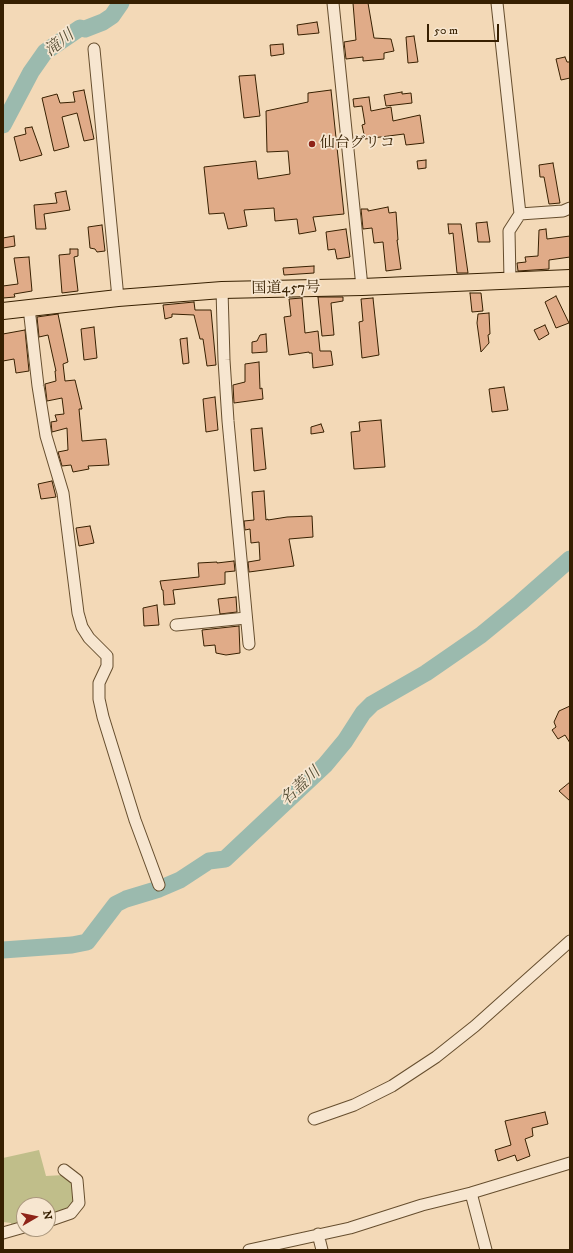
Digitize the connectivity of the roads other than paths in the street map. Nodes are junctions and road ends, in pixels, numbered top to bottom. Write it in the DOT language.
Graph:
graph roads {
  1 [pos="333,3"];
  2 [pos="497,3"];
  3 [pos="94,49"];
  4 [pos="570,208"];
  5 [pos="520,214"];
  6 [pos="570,278"];
  7 [pos="510,280"];
  8 [pos="362,287"];
  9 [pos="222,290"];
  10 [pos="118,298"];
  11 [pos="29,308"];
  12 [pos="3,311"];
  13 [pos="246,618"];
  14 [pos="176,624"];
  15 [pos="249,644"];
  16 [pos="159,885"];
  17 [pos="570,941"];
  18 [pos="314,1119"];
  19 [pos="570,1163"];
  20 [pos="64,1170"];
  21 [pos="471,1193"];
  22 [pos="56,1218"];
  23 [pos="16,1229"];
  24 [pos="3,1233"];
  25 [pos="318,1234"];
  26 [pos="250,1250"];
  27 [pos="322,1250"];
  28 [pos="486,1250"];
  1 -- 8 [label="street"];
  2 -- 5 [label="street"];
  3 -- 10 [label="street"];
  4 -- 5 [label="street"];
  5 -- 7 [label="street"];
  6 -- 7 [label="highway, 国道457号"];
  7 -- 8 [label="highway, 国道457号"];
  8 -- 9 [label="highway, 国道457号"];
  9 -- 10 [label="highway, 国道457号"];
  9 -- 13 [label="street"];
  10 -- 11 [label="highway, 国道457号"];
  11 -- 12 [label="highway, 国道457号"];
  11 -- 16 [label="street"];
  13 -- 14 [label="street"];
  13 -- 15 [label="street"];
  17 -- 18 [label="street"];
  19 -- 21 [label="street"];
  20 -- 22 [label="street"];
  21 -- 25 [label="street"];
  21 -- 28 [label="street"];
  23 -- 24 [label="street"];
  25 -- 26 [label="street"];
  25 -- 27 [label="street"];
}
